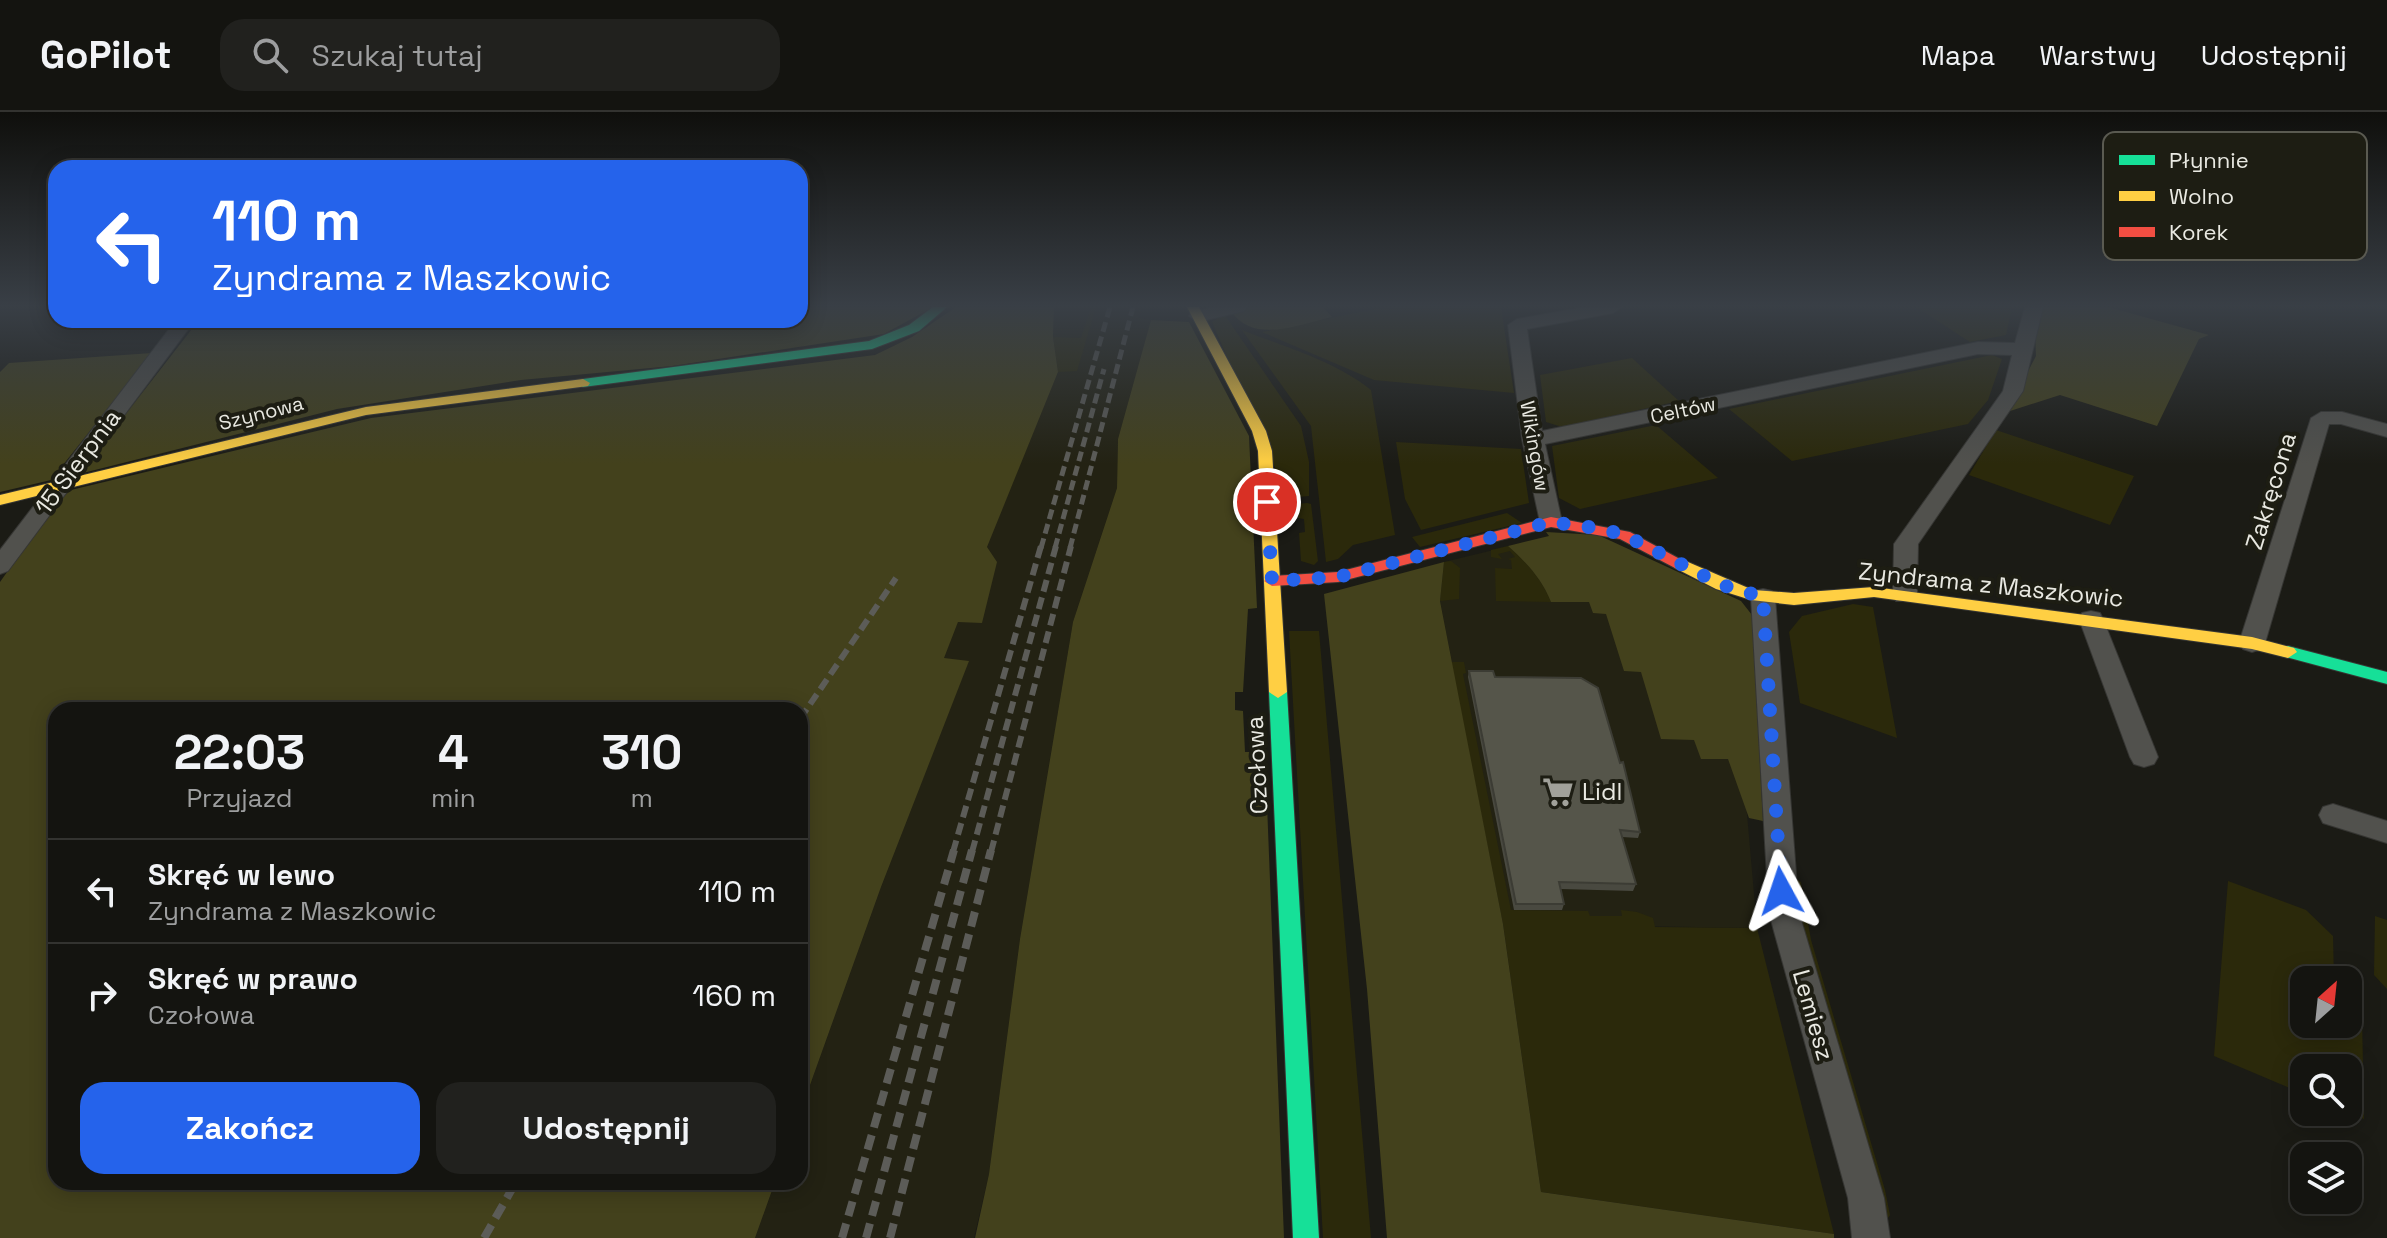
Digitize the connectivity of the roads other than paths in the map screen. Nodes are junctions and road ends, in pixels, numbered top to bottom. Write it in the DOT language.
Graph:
graph roads {
  1 [pos="156,360"];
  2 [pos="760,360"];
  3 [pos="1221,360"];
  4 [pos="1522,360"];
  5 [pos="1922,360"];
  6 [pos="2021,360"];
  7 [pos="2387,431"];
  8 [pos="1533,439"];
  9 [pos="60,485"];
  10 [pos="0,500"];
  11 [pos="1551,522"];
  12 [pos="0,566"];
  13 [pos="1272,581"];
  14 [pos="1905,595"];
  15 [pos="1763,597"];
  16 [pos="2091,619"];
  17 [pos="2252,643"];
  18 [pos="2387,678"];
  19 [pos="2144,757"];
  20 [pos="2333,815"];
  21 [pos="2387,832"];
  22 [pos="1306,1238"];
  23 [pos="1871,1238"];
  1 -- 9 [label="street, 15 Sierpnia"];
  2 -- 9 [label="street, Szynowa"];
  3 -- 13 [label="street, Czołowa"];
  4 -- 8 [label="street, Wikingów"];
  5 -- 8 [label="street, Celtów"];
  6 -- 14 [label="street"];
  7 -- 17 [label="street, Zakręcona"];
  8 -- 11 [label="street, Wikingów"];
  9 -- 10 [label="street, Szynowa"];
  9 -- 12 [label="street, 15 Sierpnia"];
  11 -- 13 [label="street, Zyndrama z Maszkowic"];
  11 -- 15 [label="street, Zyndrama z Maszkowic"];
  13 -- 22 [label="street, Czołowa"];
  14 -- 15 [label="street, Zyndrama z Maszkowic"];
  14 -- 16 [label="street, Zyndrama z Maszkowic"];
  15 -- 23 [label="street, Lemiesz"];
  16 -- 17 [label="street, Zyndrama z Maszkowic"];
  16 -- 19 [label="street"];
  17 -- 18 [label="street, Zyndrama z Maszkowic"];
  20 -- 21 [label="street"];
}
